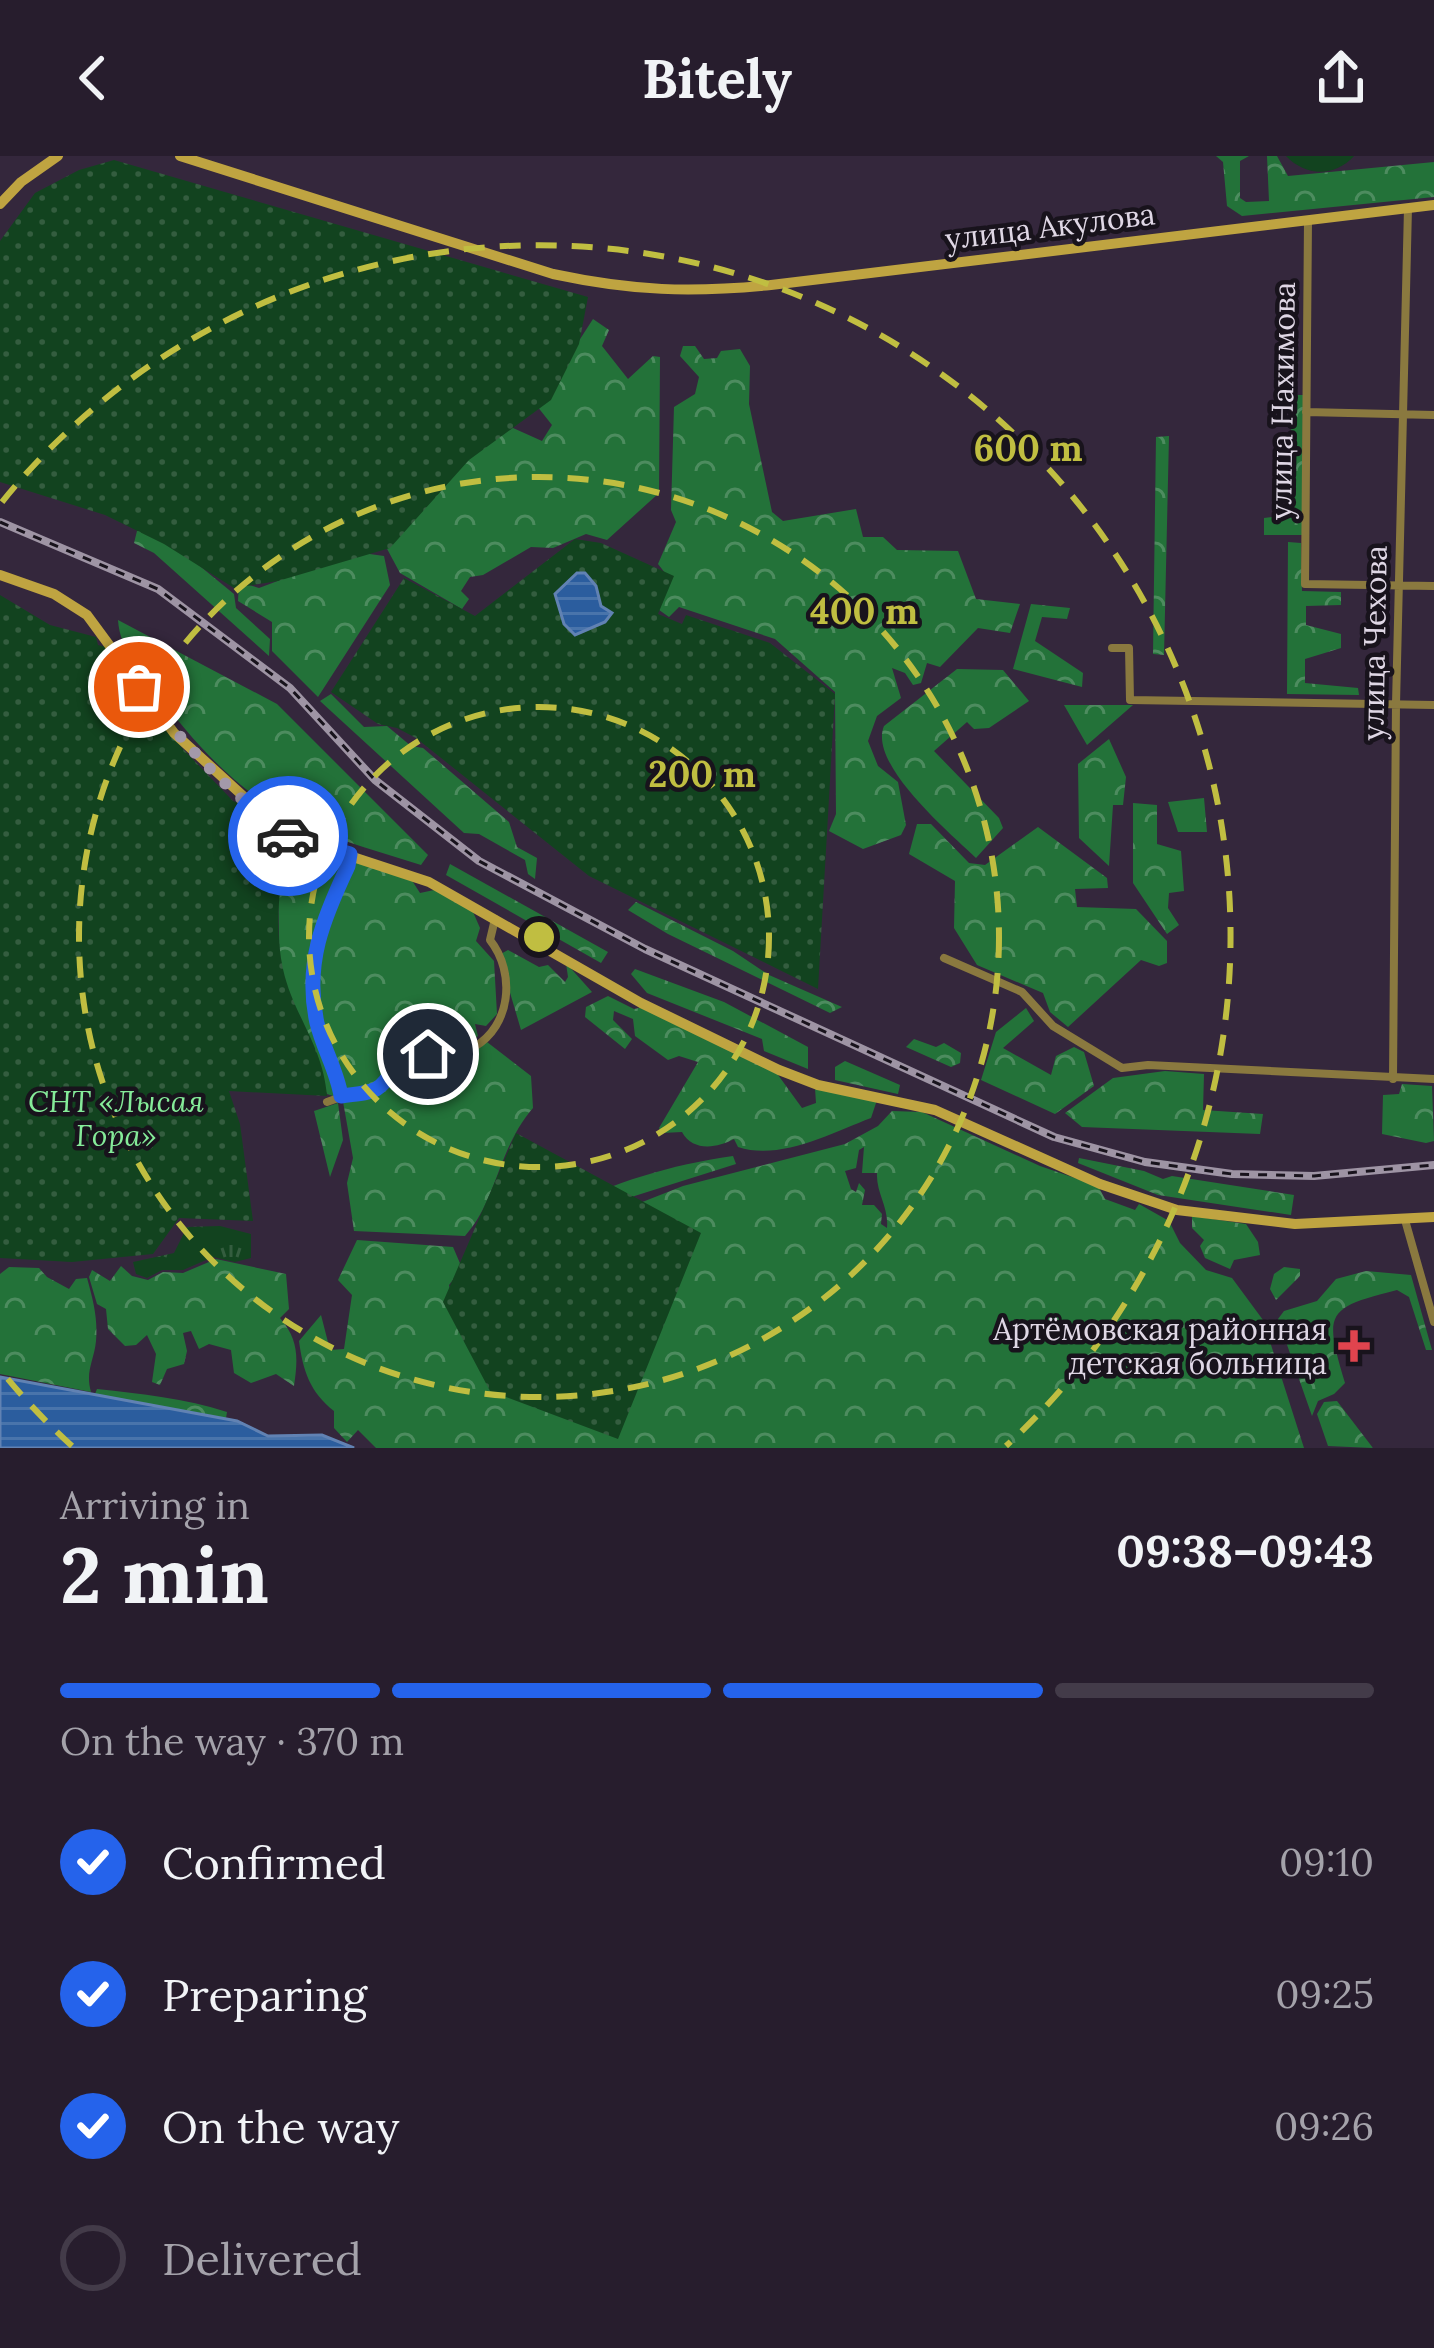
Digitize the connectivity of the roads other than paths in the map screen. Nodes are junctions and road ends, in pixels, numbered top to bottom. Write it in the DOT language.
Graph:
graph roads {
  1 [pos="58,156"];
  2 [pos="180,156"];
  3 [pos="0,204"];
  4 [pos="1434,206"];
  5 [pos="1408,208"];
  6 [pos="1309,218"];
  7 [pos="1306,412"];
  8 [pos="1402,414"];
  9 [pos="1434,415"];
  10 [pos="0,574"];
  11 [pos="1399,585"];
  12 [pos="1434,586"];
  13 [pos="1112,648"];
  14 [pos="1396,704"];
  15 [pos="1434,705"];
  16 [pos="350,854"];
  17 [pos="496,918"];
  18 [pos="944,958"];
  19 [pos="1393,1078"];
  20 [pos="1434,1079"];
  21 [pos="341,1096"];
  22 [pos="327,1102"];
  23 [pos="1434,1217"];
  24 [pos="1405,1220"];
  25 [pos="1434,1322"];
  1 -- 3 [label="main road"];
  2 -- 6 [label="main road, улица Акулова"];
  4 -- 5 [label="main road, улица Акулова"];
  5 -- 6 [label="main road, улица Акулова"];
  5 -- 8 [label="street, улица Чехова"];
  6 -- 7 [label="street, улица Нахимова"];
  7 -- 8 [label="street"];
  7 -- 11 [label="street, улица Нахимова"];
  8 -- 9 [label="street"];
  8 -- 11 [label="street, улица Чехова"];
  10 -- 16 [label="main road"];
  11 -- 12 [label="street"];
  11 -- 14 [label="street, улица Чехова"];
  13 -- 14 [label="street"];
  14 -- 15 [label="street"];
  14 -- 19 [label="street, улица Чехова"];
  16 -- 17 [label="main road"];
  16 -- 21 [label="street"];
  17 -- 21 [label="street"];
  17 -- 24 [label="main road"];
  18 -- 19 [label="street"];
  19 -- 20 [label="street"];
  21 -- 22 [label="street"];
  23 -- 24 [label="main road"];
  24 -- 25 [label="street"];
}
